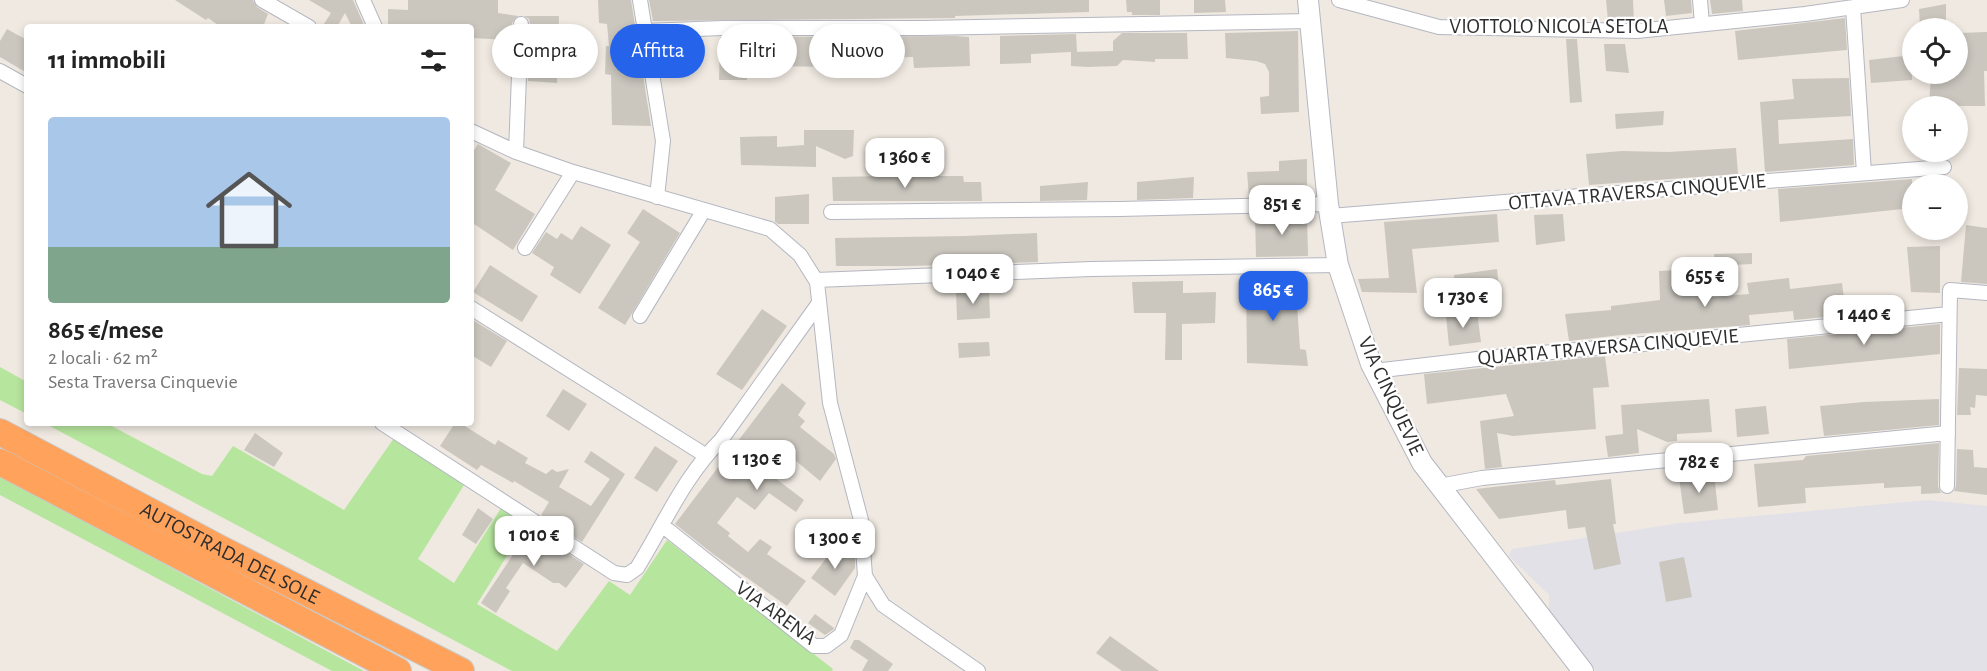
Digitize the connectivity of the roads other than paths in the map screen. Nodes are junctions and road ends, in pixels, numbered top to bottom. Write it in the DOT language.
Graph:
graph roads {
  1 [pos="262,0"];
  2 [pos="363,0"];
  3 [pos="640,0"];
  4 [pos="1308,0"];
  5 [pos="1339,0"];
  6 [pos="1700,0"];
  7 [pos="1902,0"];
  8 [pos="1853,7"];
  9 [pos="1310,21"];
  10 [pos="304,24"];
  11 [pos="374,24"];
  12 [pos="644,24"];
  13 [pos="1702,24"];
  14 [pos="705,29"];
  15 [pos="0,71"];
  16 [pos="519,78"];
  17 [pos="653,78"];
  18 [pos="24,85"];
  19 [pos="474,131"];
  20 [pos="516,152"];
  21 [pos="1944,167"];
  22 [pos="573,172"];
  23 [pos="1864,173"];
  24 [pos="657,197"];
  25 [pos="704,210"];
  26 [pos="1329,210"];
  27 [pos="831,212"];
  28 [pos="525,248"];
  29 [pos="1338,265"];
  30 [pos="816,280"];
  31 [pos="1987,293"];
  32 [pos="819,303"];
  33 [pos="474,310"];
  34 [pos="1949,314"];
  35 [pos="640,316"];
  36 [pos="1374,371"];
  37 [pos="387,426"];
  38 [pos="0,432"];
  39 [pos="1948,433"];
  40 [pos="705,455"];
  41 [pos="0,462"];
  42 [pos="1439,486"];
  43 [pos="1947,486"];
  44 [pos="663,526"];
  45 [pos="865,576"];
  46 [pos="399,671"];
  47 [pos="461,671"];
  48 [pos="978,671"];
  49 [pos="1583,671"];
  1 -- 10 [label="street"];
  2 -- 11 [label="street"];
  3 -- 12 [label="street"];
  4 -- 9 [label="street, VIA CINQUEVIE"];
  5 -- 13 [label="street, VIOTTOLO NICOLA SETOLA"];
  6 -- 13 [label="street"];
  7 -- 8 [label="street, VIOTTOLO NICOLA SETOLA"];
  8 -- 13 [label="street, VIOTTOLO NICOLA SETOLA"];
  8 -- 23 [label="street"];
  9 -- 14 [label="street"];
  9 -- 26 [label="street, VIA CINQUEVIE"];
  15 -- 18 [label="street"];
  16 -- 20 [label="street"];
  17 -- 24 [label="street"];
  19 -- 20 [label="street"];
  20 -- 22 [label="street"];
  21 -- 23 [label="street, OTTAVA TRAVERSA CINQUEVIE"];
  22 -- 24 [label="street"];
  22 -- 28 [label="street"];
  23 -- 26 [label="street, OTTAVA TRAVERSA CINQUEVIE"];
  24 -- 25 [label="street"];
  25 -- 30 [label="street"];
  25 -- 35 [label="street"];
  26 -- 27 [label="street, OTTAVA TRAVERSA CINQUEVIE"];
  26 -- 29 [label="street, VIA CINQUEVIE"];
  29 -- 30 [label="street"];
  29 -- 36 [label="street, VIA CINQUEVIE"];
  30 -- 32 [label="street"];
  31 -- 34 [label="street"];
  32 -- 40 [label="street"];
  32 -- 45 [label="street"];
  33 -- 40 [label="street"];
  34 -- 36 [label="street, QUARTA TRAVERSA CINQUEVIE"];
  34 -- 39 [label="street"];
  36 -- 42 [label="street, VIA CINQUEVIE"];
  37 -- 44 [label="street"];
  38 -- 47 [label="highway, AUTOSTRADA DEL SOLE"];
  39 -- 42 [label="street"];
  39 -- 43 [label="street"];
  40 -- 44 [label="street"];
  41 -- 46 [label="highway, AUTOSTRADA DEL SOLE"];
  42 -- 49 [label="street, VIA CINQUEVIE"];
  44 -- 45 [label="street, VIA ARENA"];
  45 -- 48 [label="street"];
}
